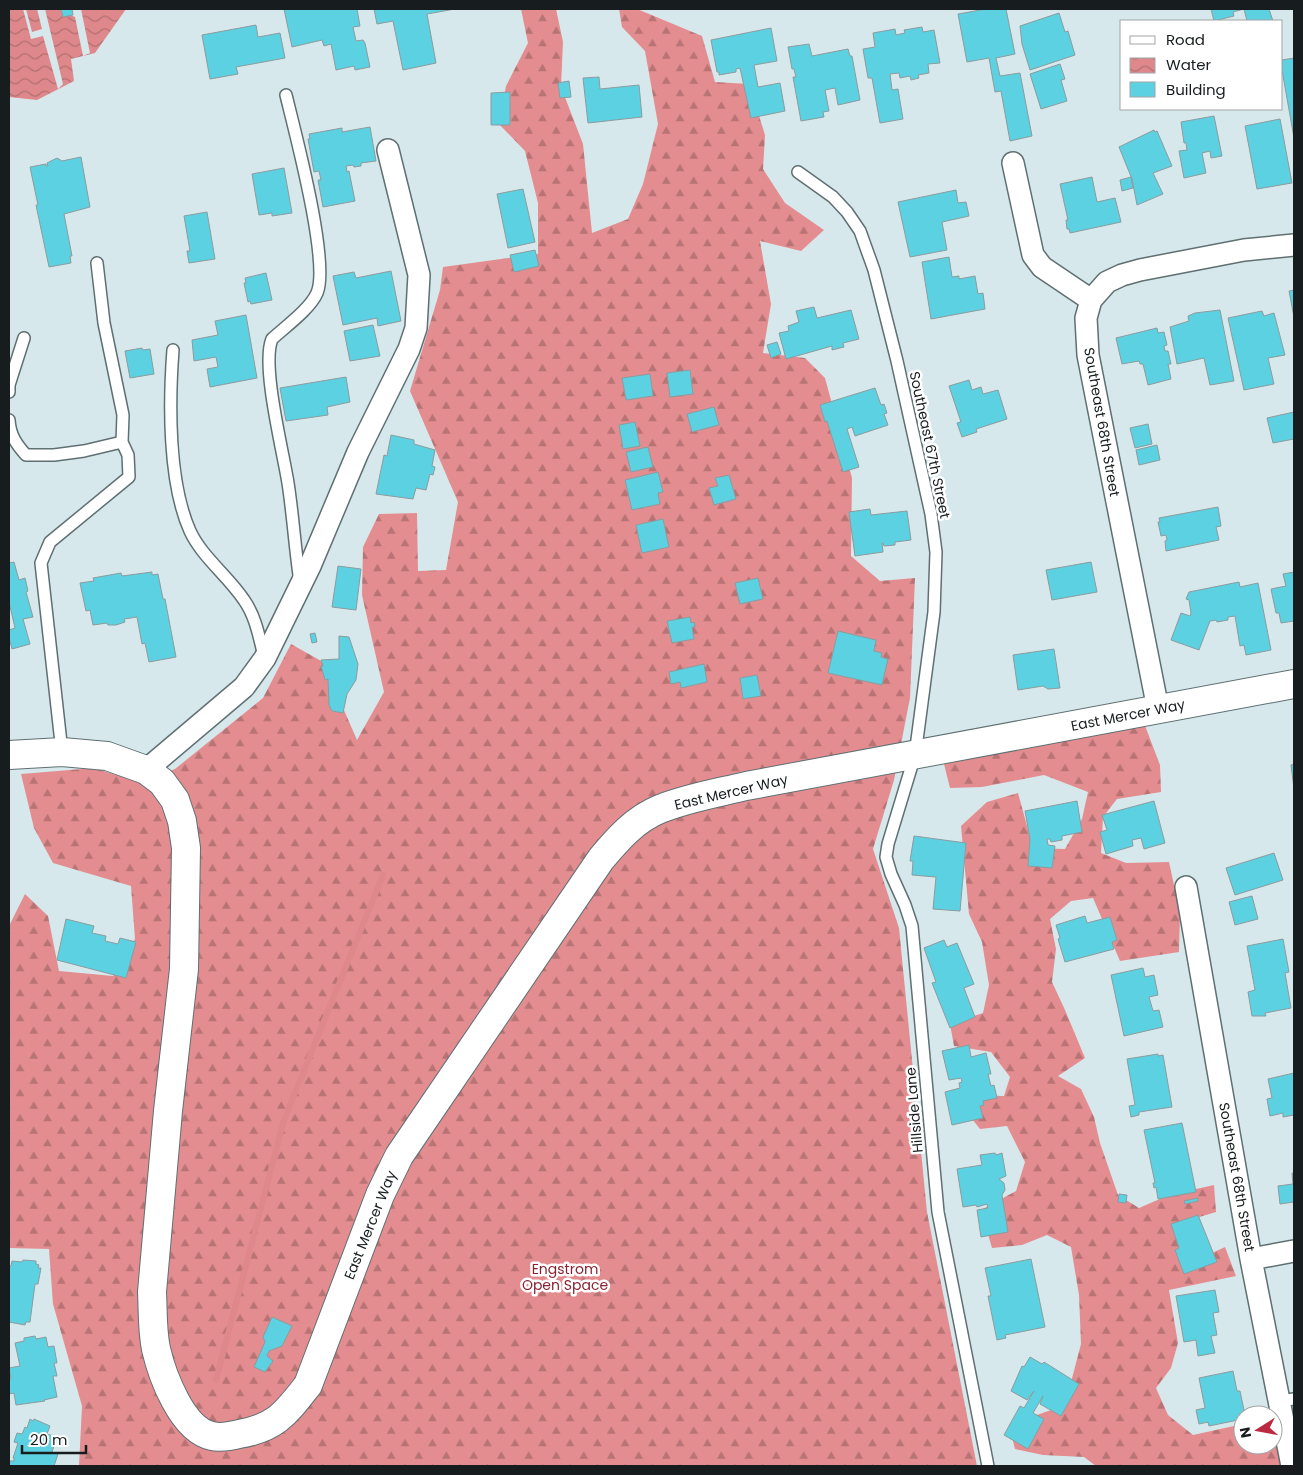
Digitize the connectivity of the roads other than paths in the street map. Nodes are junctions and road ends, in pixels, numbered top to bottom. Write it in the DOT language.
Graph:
graph roads {
  1 [pos="286,95"];
  2 [pos="388,150"];
  3 [pos="1013,164"];
  4 [pos="798,172"];
  5 [pos="1294,245"];
  6 [pos="97,263"];
  7 [pos="1091,300"];
  8 [pos="24,338"];
  9 [pos="173,350"];
  10 [pos="9,392"];
  11 [pos="9,420"];
  12 [pos="122,442"];
  13 [pos="300,586"];
  14 [pos="265,658"];
  15 [pos="1294,684"];
  16 [pos="1158,709"];
  17 [pos="62,752"];
  18 [pos="9,755"];
  19 [pos="915,755"];
  20 [pos="146,770"];
  21 [pos="1186,887"];
  22 [pos="1294,1251"];
  23 [pos="1251,1259"];
  24 [pos="1287,1400"];
  25 [pos="988,1466"];
  26 [pos="1292,1466"];
  1 -- 13 [label="lane"];
  2 -- 13 [label="street"];
  3 -- 7 [label="street"];
  4 -- 19 [label="lane, Southeast 67th Street"];
  5 -- 7 [label="street"];
  6 -- 12 [label="lane"];
  7 -- 16 [label="street, Southeast 68th Street"];
  8 -- 10 [label="lane"];
  9 -- 14 [label="lane"];
  11 -- 12 [label="lane"];
  12 -- 17 [label="lane"];
  13 -- 14 [label="street"];
  14 -- 20 [label="street"];
  15 -- 16 [label="street, East Mercer Way"];
  16 -- 19 [label="street, East Mercer Way"];
  17 -- 18 [label="street, East Mercer Way"];
  17 -- 20 [label="street, East Mercer Way"];
  19 -- 20 [label="street, East Mercer Way"];
  19 -- 25 [label="lane, Hillside Lane"];
  21 -- 23 [label="street, Southeast 68th Street"];
  22 -- 23 [label="street"];
  23 -- 24 [label="street, Southeast 68th Street"];
  24 -- 26 [label="street, Southeast 68th Street"];
}
